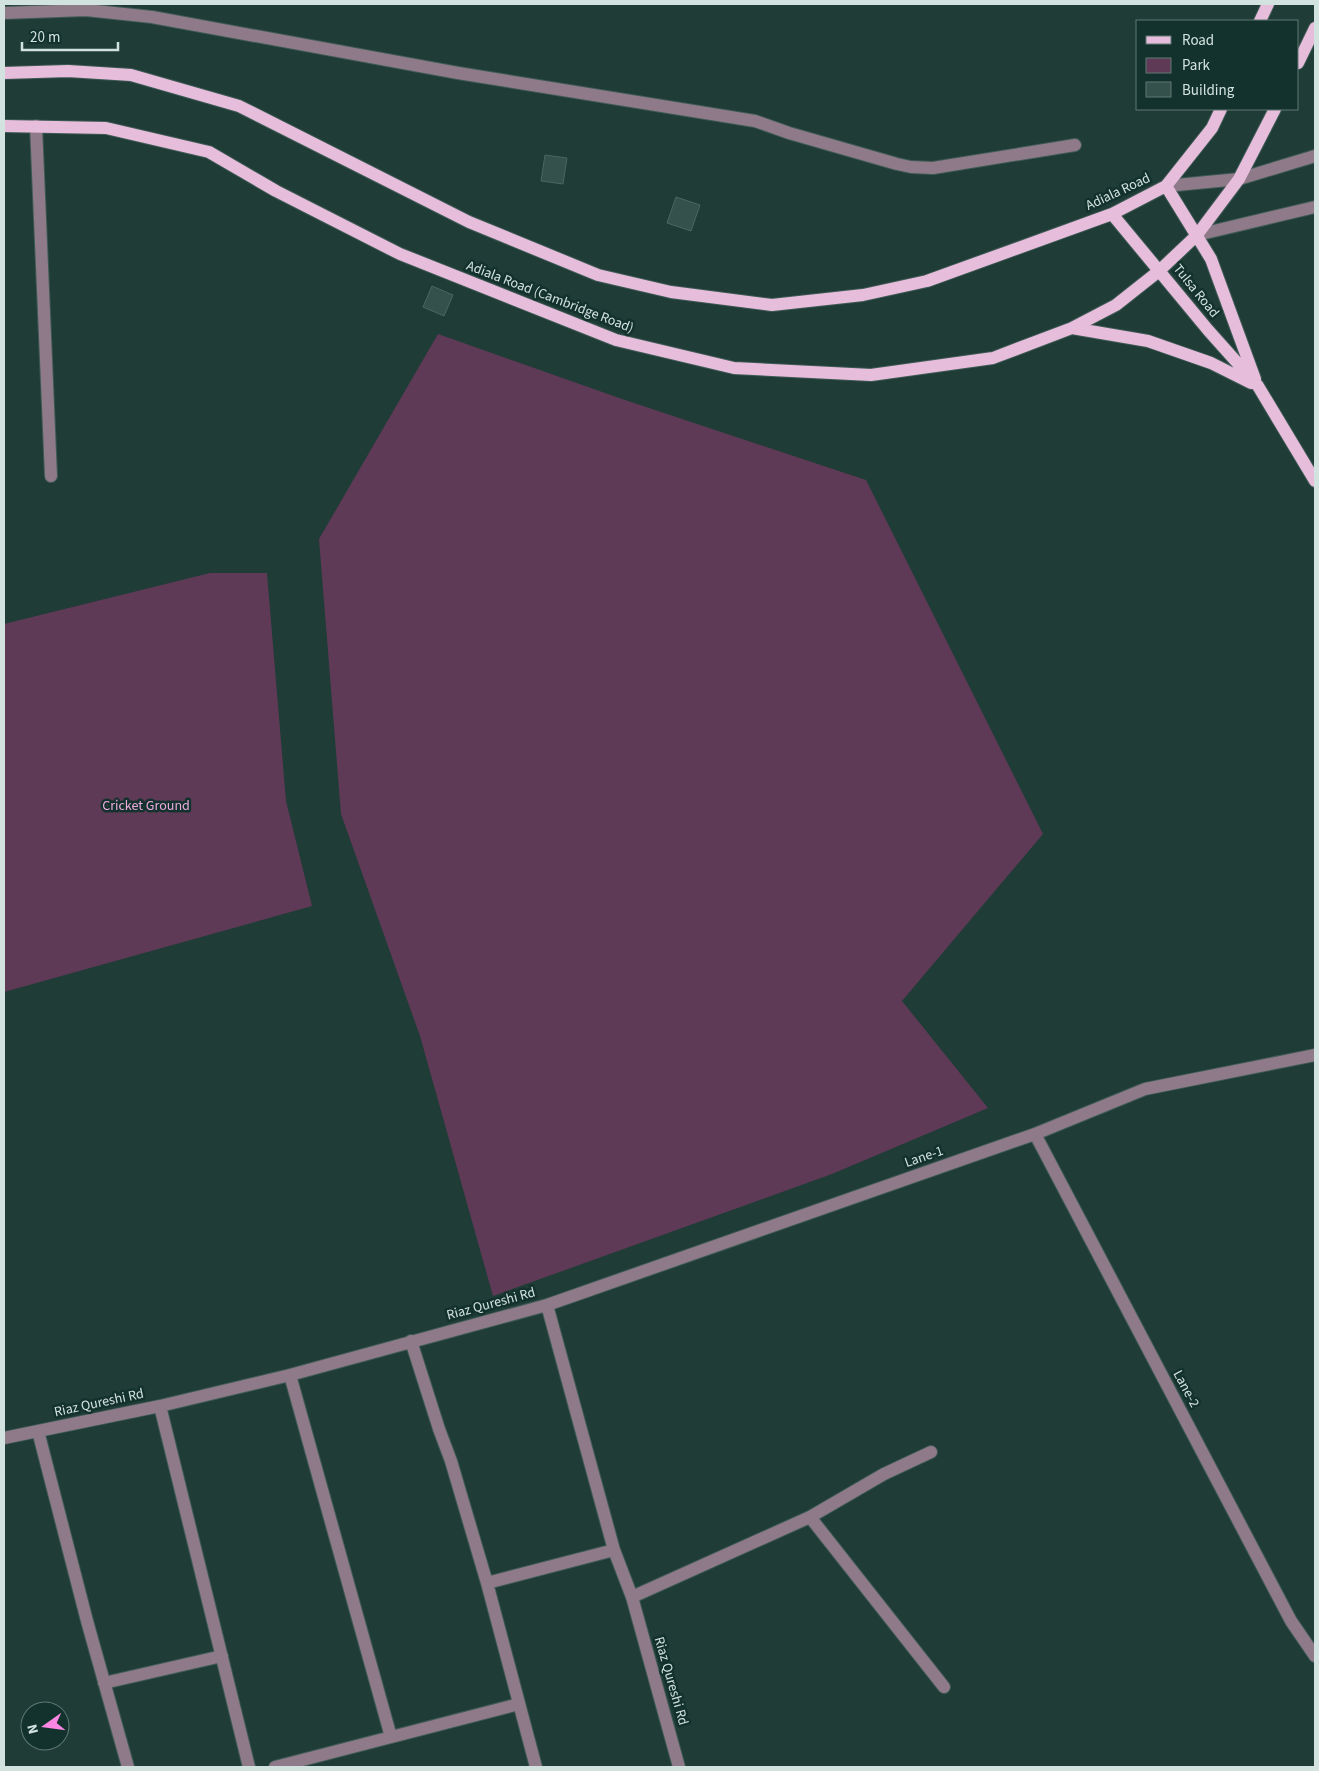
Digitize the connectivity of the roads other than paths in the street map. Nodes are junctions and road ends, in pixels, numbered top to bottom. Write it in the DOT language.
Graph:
graph roads {
  1 [pos="1268,4"];
  2 [pos="4,13"];
  3 [pos="1260,20"];
  4 [pos="1315,28"];
  5 [pos="1299,61"];
  6 [pos="4,73"];
  7 [pos="1221,110"];
  8 [pos="1274,110"];
  9 [pos="4,126"];
  10 [pos="36,126"];
  11 [pos="1075,145"];
  12 [pos="1315,156"];
  13 [pos="1239,179"];
  14 [pos="1166,186"];
  15 [pos="1315,207"];
  16 [pos="1112,214"];
  17 [pos="1197,235"];
  18 [pos="1159,271"];
  19 [pos="1072,328"];
  20 [pos="1258,386"];
  21 [pos="51,476"];
  22 [pos="1315,481"];
  23 [pos="1315,1055"];
  24 [pos="1035,1134"];
  25 [pos="547,1305"];
  26 [pos="411,1341"];
  27 [pos="290,1375"];
  28 [pos="160,1406"];
  29 [pos="38,1431"];
  30 [pos="4,1438"];
  31 [pos="931,1452"];
  32 [pos="810,1517"];
  33 [pos="614,1550"];
  34 [pos="487,1583"];
  35 [pos="632,1597"];
  36 [pos="222,1656"];
  37 [pos="1315,1656"];
  38 [pos="104,1683"];
  39 [pos="944,1686"];
  40 [pos="519,1704"];
  41 [pos="391,1737"];
  42 [pos="128,1767"];
  43 [pos="249,1767"];
  44 [pos="275,1767"];
  45 [pos="536,1767"];
  46 [pos="679,1767"];
  1 -- 3 [label="main road"];
  2 -- 11 [label="street"];
  4 -- 5 [label="main road"];
  6 -- 16 [label="main road, Adiala Road"];
  7 -- 14 [label="main road, Adiala Road"];
  8 -- 13 [label="main road"];
  9 -- 10 [label="main road, Adiala Road (Cambridge Road)"];
  10 -- 19 [label="main road, Adiala Road (Cambridge Road)"];
  10 -- 21 [label="street"];
  12 -- 13 [label="street"];
  13 -- 14 [label="street"];
  13 -- 17 [label="main road"];
  14 -- 16 [label="main road, Adiala Road"];
  14 -- 17 [label="main road, Tulsa Road"];
  15 -- 17 [label="street"];
  16 -- 18 [label="main road, Tulsa Road"];
  17 -- 18 [label="main road, Adiala Road (Cambridge Road)"];
  17 -- 20 [label="main road, Tulsa Road"];
  18 -- 19 [label="main road, Adiala Road (Cambridge Road)"];
  18 -- 20 [label="main road, Tulsa Road"];
  19 -- 20 [label="main road"];
  20 -- 22 [label="main road, Tulsa Road"];
  23 -- 24 [label="street, Lane-1"];
  24 -- 25 [label="street, Lane-1"];
  24 -- 37 [label="street, Lane-2"];
  25 -- 26 [label="street, Riaz Qureshi Rd"];
  25 -- 33 [label="street, Riaz Qureshi Rd"];
  26 -- 27 [label="street, Riaz Qureshi Rd"];
  26 -- 34 [label="street"];
  27 -- 28 [label="street, Riaz Qureshi Rd"];
  27 -- 41 [label="street"];
  28 -- 29 [label="street, Riaz Qureshi Rd"];
  28 -- 36 [label="street"];
  29 -- 30 [label="street, Riaz Qureshi Rd"];
  29 -- 38 [label="street"];
  31 -- 32 [label="street"];
  32 -- 35 [label="street"];
  32 -- 39 [label="street"];
  33 -- 34 [label="street"];
  33 -- 35 [label="street, Riaz Qureshi Rd"];
  34 -- 40 [label="street"];
  35 -- 46 [label="street, Riaz Qureshi Rd"];
  36 -- 38 [label="street"];
  36 -- 43 [label="street"];
  38 -- 42 [label="street"];
  40 -- 41 [label="street"];
  40 -- 45 [label="street"];
  41 -- 44 [label="street"];
}
